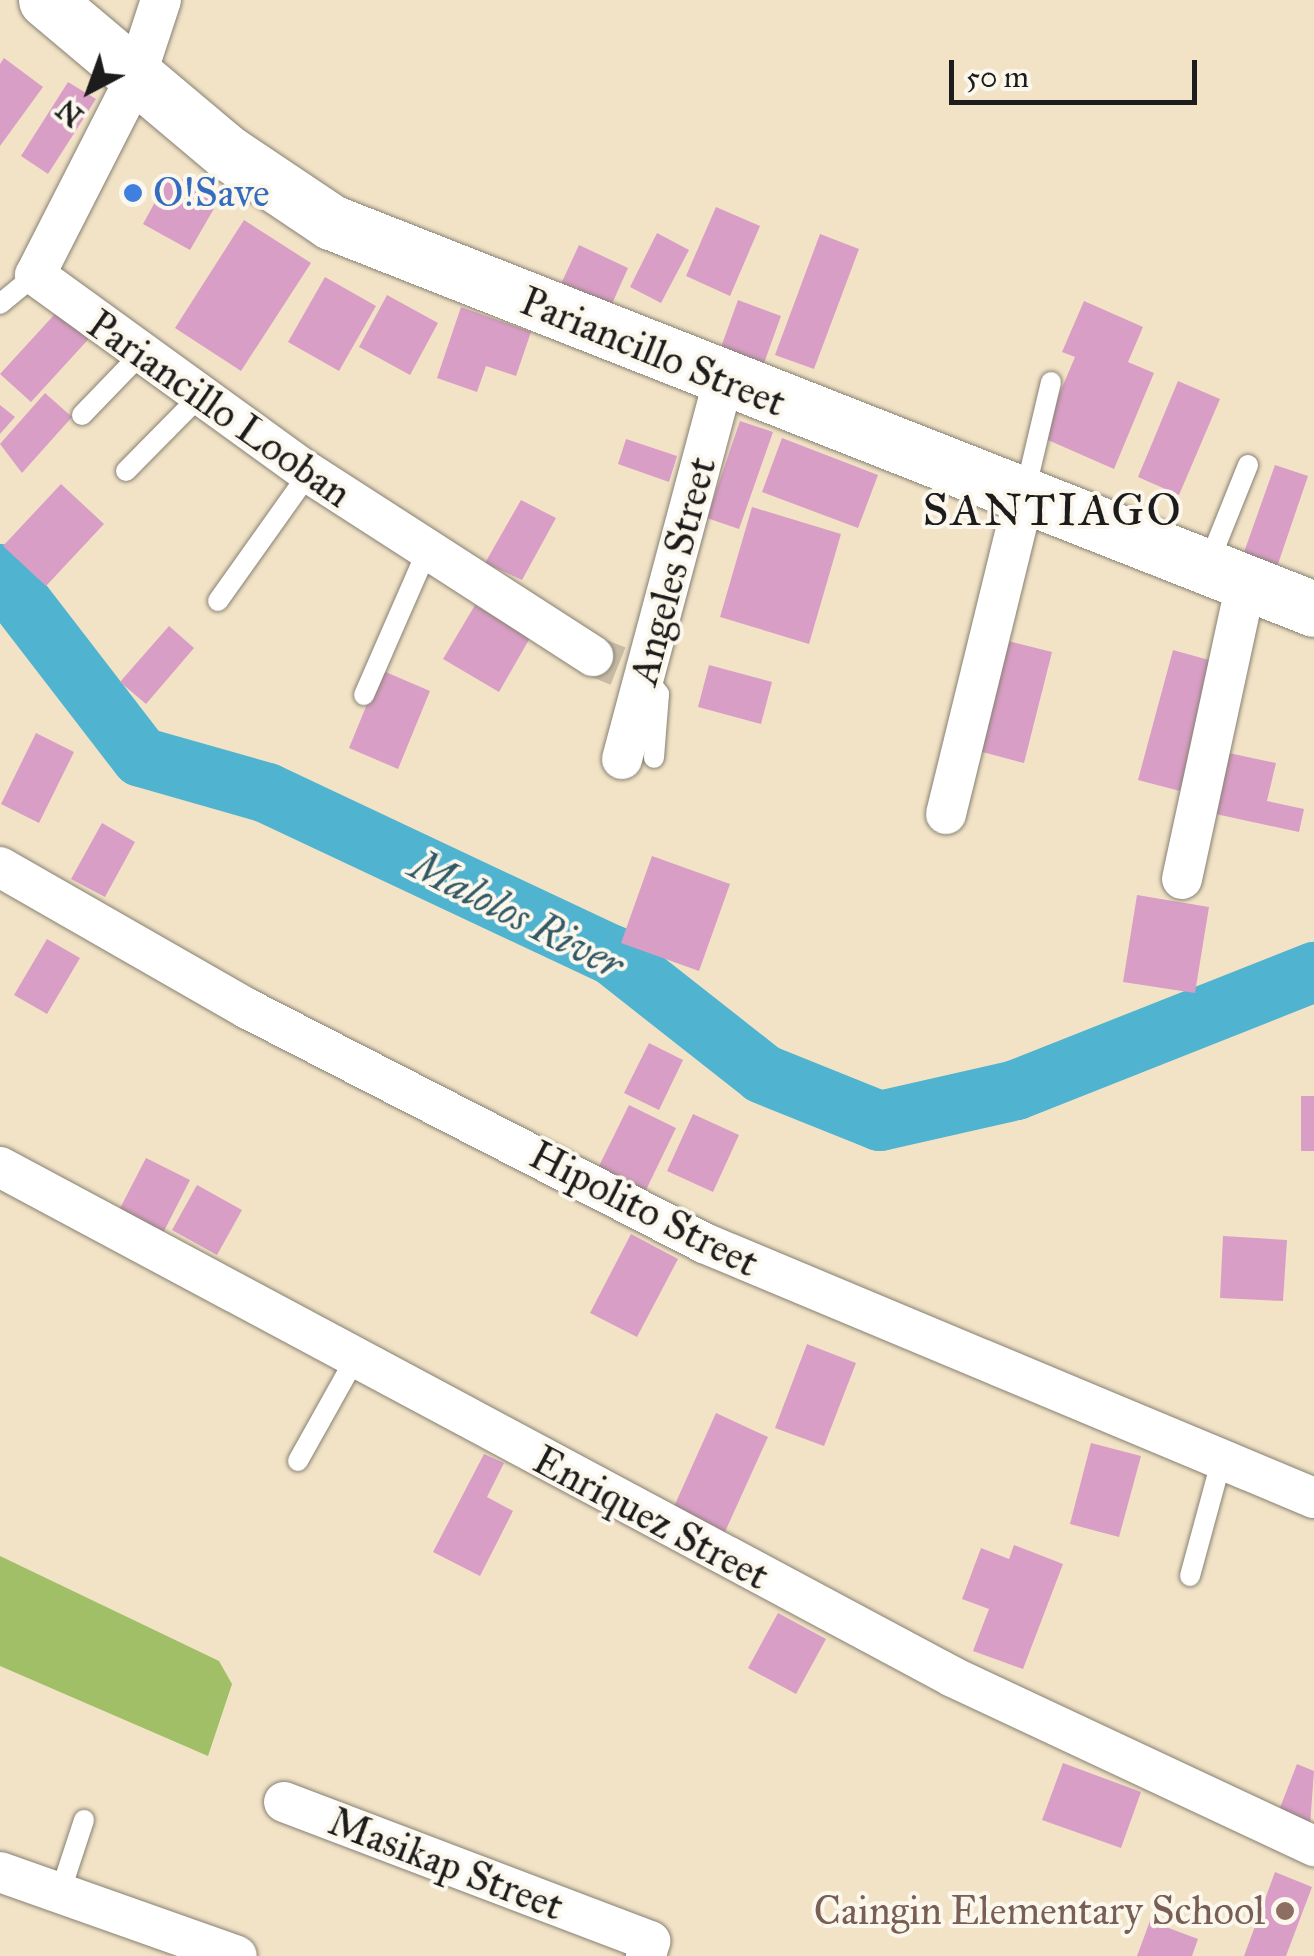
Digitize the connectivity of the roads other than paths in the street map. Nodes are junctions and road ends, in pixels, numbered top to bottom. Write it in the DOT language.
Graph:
graph roads {
  1 [pos="46,0"];
  2 [pos="161,0"];
  3 [pos="135,79"];
  4 [pos="35,275"];
  5 [pos="0,304"];
  6 [pos="140,355"];
  7 [pos="723,382"];
  8 [pos="1051,382"];
  9 [pos="200,396"];
  10 [pos="82,416"];
  11 [pos="1248,465"];
  12 [pos="126,471"];
  13 [pos="310,473"];
  14 [pos="1024,497"];
  15 [pos="427,551"];
  16 [pos="1226,576"];
  17 [pos="218,601"];
  18 [pos="1314,610"];
  19 [pos="618,666"];
  20 [pos="364,695"];
  21 [pos="638,758"];
  22 [pos="946,814"];
  23 [pos="0,866"];
  24 [pos="1182,879"];
  25 [pos="0,1167"];
  26 [pos="354,1360"];
  27 [pos="298,1461"];
  28 [pos="1221,1462"];
  29 [pos="1314,1498"];
  30 [pos="1190,1576"];
  31 [pos="284,1802"];
  32 [pos="84,1820"];
  33 [pos="1314,1846"];
  34 [pos="0,1872"];
  35 [pos="60,1893"];
  36 [pos="237,1956"];
  37 [pos="646,1956"];
  1 -- 3 [label="main road, Pariancillo Street"];
  2 -- 3 [label="street"];
  3 -- 4 [label="street"];
  3 -- 7 [label="main road, Pariancillo Street"];
  4 -- 5 [label="lane"];
  4 -- 6 [label="street, Pariancillo Looban"];
  6 -- 9 [label="street, Pariancillo Looban"];
  6 -- 10 [label="lane"];
  7 -- 14 [label="main road, Pariancillo Street"];
  7 -- 19 [label="street, Angeles Street"];
  8 -- 14 [label="lane"];
  9 -- 12 [label="lane"];
  9 -- 13 [label="street, Pariancillo Looban"];
  11 -- 16 [label="lane"];
  13 -- 15 [label="street, Pariancillo Looban"];
  13 -- 17 [label="lane"];
  14 -- 16 [label="main road, Pariancillo Street"];
  14 -- 22 [label="street"];
  15 -- 19 [label="street, Pariancillo Looban"];
  15 -- 20 [label="lane"];
  16 -- 18 [label="main road, Pariancillo Street"];
  16 -- 24 [label="street"];
  19 -- 21 [label="street, Angeles Street"];
  23 -- 28 [label="street, Hipolito Street"];
  25 -- 26 [label="street, Enriquez Street"];
  26 -- 27 [label="lane"];
  26 -- 33 [label="street, Enriquez Street"];
  28 -- 29 [label="street, Hipolito Street"];
  28 -- 30 [label="lane"];
  31 -- 37 [label="street, Masikap Street"];
  32 -- 35 [label="lane"];
  34 -- 35 [label="street"];
  35 -- 36 [label="street"];
}
